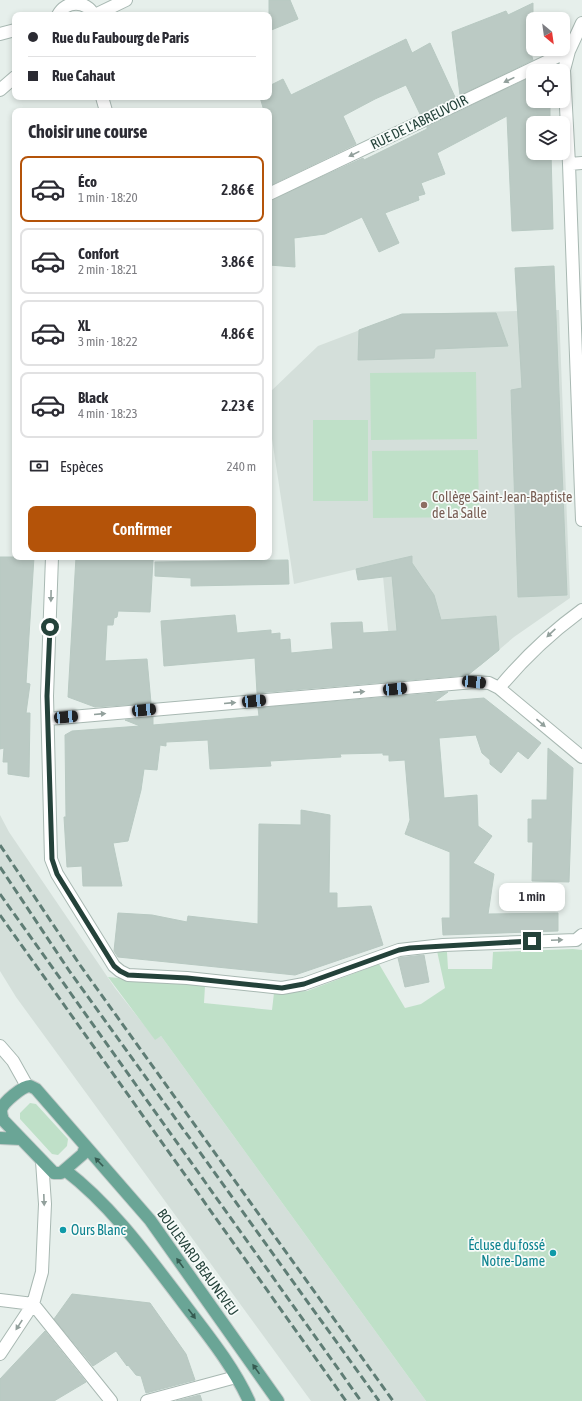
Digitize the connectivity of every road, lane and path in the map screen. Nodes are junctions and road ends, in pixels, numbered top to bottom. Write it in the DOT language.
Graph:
graph roads {
  1 [pos="126,0"];
  2 [pos="75,2"];
  3 [pos="61,12"];
  4 [pos="92,12"];
  5 [pos="101,12"];
  6 [pos="581,28"];
  7 [pos="12,31"];
  8 [pos="0,34"];
  9 [pos="570,49"];
  10 [pos="559,56"];
  11 [pos="568,56"];
  12 [pos="12,80"];
  13 [pos="0,90"];
  14 [pos="582,163"];
  15 [pos="569,164"];
  16 [pos="272,193"];
  17 [pos="582,520"];
  18 [pos="52,560"];
  19 [pos="582,610"];
  20 [pos="499,688"];
  21 [pos="48,719"];
  22 [pos="582,757"];
  23 [pos="582,936"];
  24 [pos="0,1046"];
  25 [pos="27,1086"];
  26 [pos="4,1102"];
  27 [pos="0,1138"];
  28 [pos="22,1140"];
  29 [pos="85,1148"];
  30 [pos="42,1161"];
  31 [pos="65,1170"];
  32 [pos="0,1300"];
  33 [pos="33,1304"];
  34 [pos="0,1354"];
  35 [pos="236,1377"];
  36 [pos="111,1401"];
  37 [pos="147,1401"];
  38 [pos="249,1401"];
  39 [pos="278,1401"];
  1 -- 5 [label="street"];
  2 -- 3 [label="street"];
  2 -- 4 [label="street"];
  6 -- 9 [label="street"];
  7 -- 8 [label="street"];
  10 -- 16 [label="street, RUE DE L'ABREUVOIR, one-way"];
  11 -- 15 [label="street"];
  12 -- 13 [label="street"];
  14 -- 15 [label="street"];
  15 -- 17 [label="street"];
  18 -- 21 [label="street, one-way"];
  19 -- 20 [label="street, one-way"];
  21 -- 20 [label="street, one-way"];
  20 -- 22 [label="street, one-way"];
  21 -- 23 [label="street, one-way"];
  24 -- 25 [label="street"];
  25 -- 26 [label="main road"];
  25 -- 29 [label="main road, BOULEVARD BEAUNEVEU"];
  26 -- 28 [label="main road"];
  27 -- 28 [label="main road"];
  28 -- 30 [label="main road"];
  29 -- 31 [label="main road"];
  39 -- 29 [label="main road, BOULEVARD BEAUNEVEU, one-way"];
  30 -- 31 [label="main road"];
  30 -- 33 [label="street, one-way"];
  31 -- 35 [label="main road, one-way"];
  32 -- 33 [label="street"];
  33 -- 34 [label="street, one-way"];
  33 -- 36 [label="street"];
  35 -- 37 [label="street"];
  35 -- 38 [label="main road"];
}
